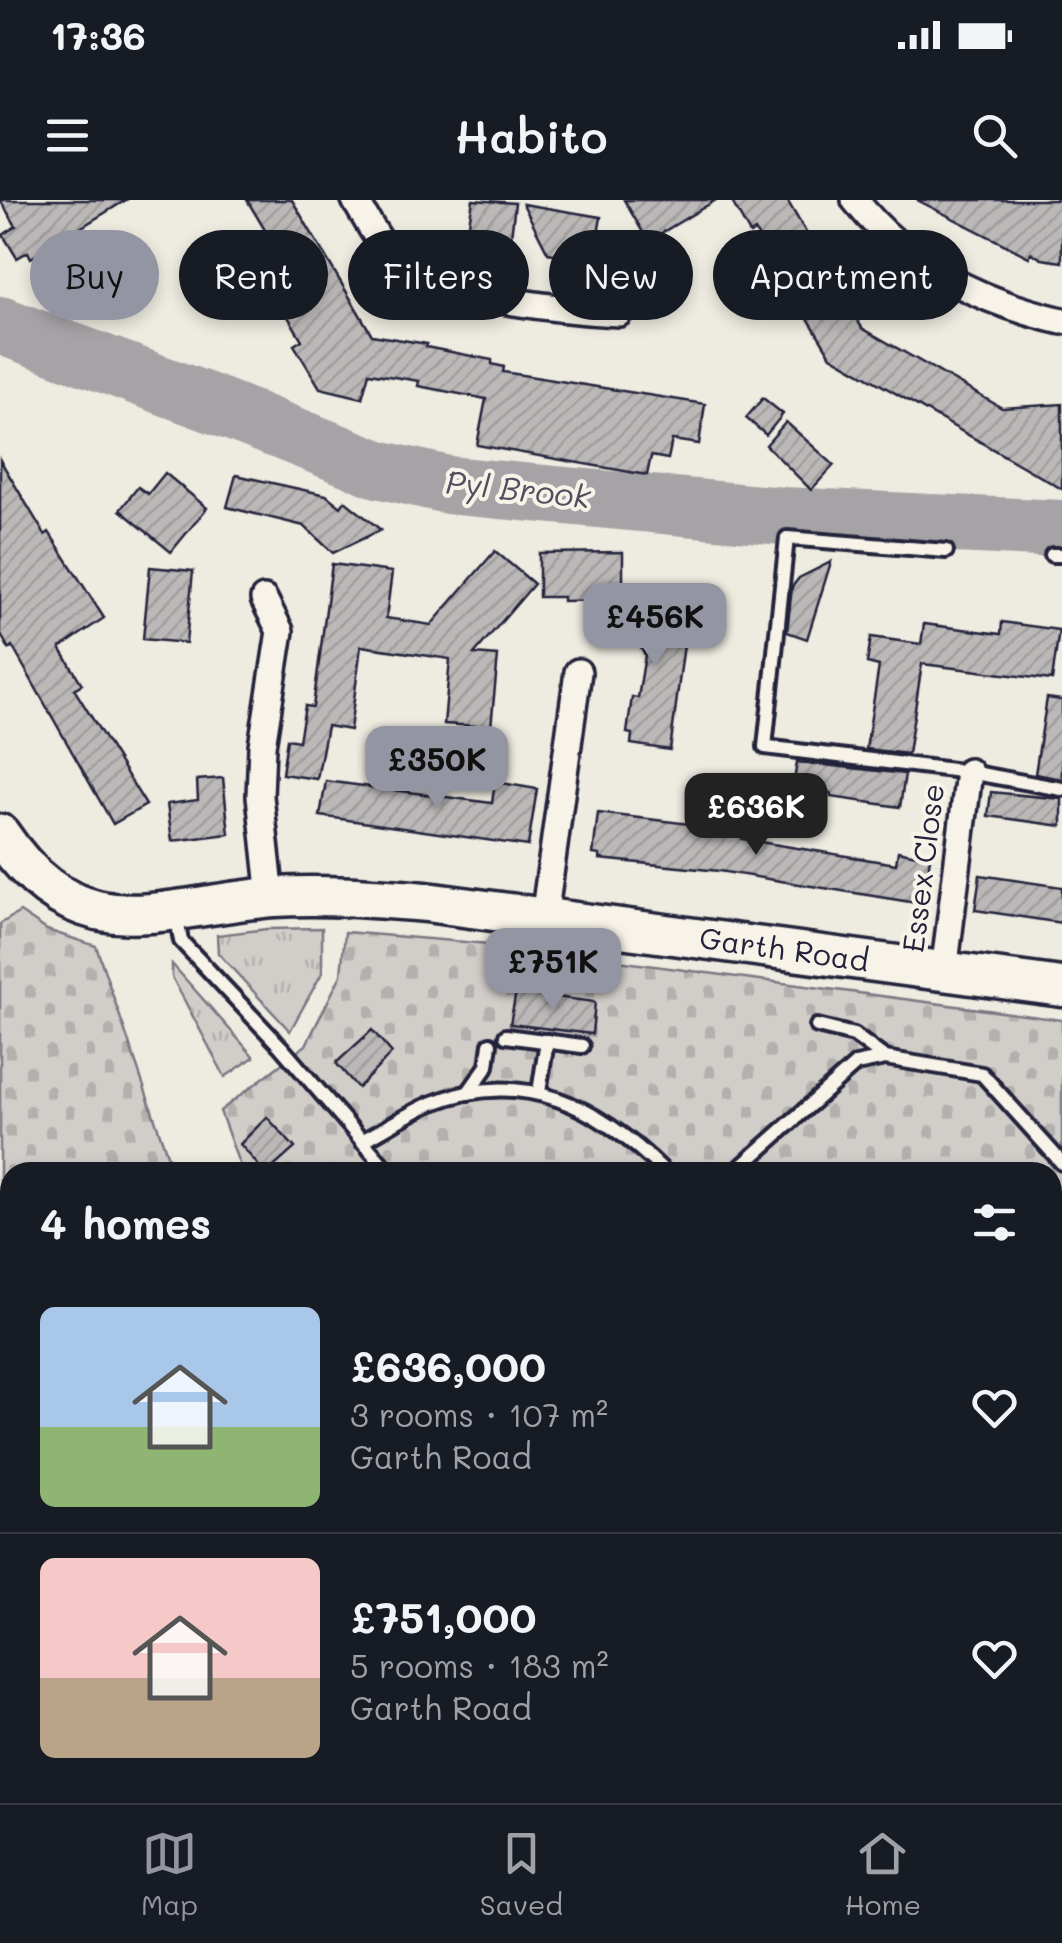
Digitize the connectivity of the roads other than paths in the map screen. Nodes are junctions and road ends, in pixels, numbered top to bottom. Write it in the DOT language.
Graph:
graph roads {
  1 [pos="355,200"];
  2 [pos="855,200"];
  3 [pos="549,306"];
  4 [pos="1062,321"];
  5 [pos="946,552"];
  6 [pos="264,600"];
  7 [pos="578,672"];
  8 [pos="968,772"];
  9 [pos="1062,789"];
  10 [pos="0,834"];
  11 [pos="271,898"];
  12 [pos="161,913"];
  13 [pos="544,918"];
  14 [pos="944,972"];
  15 [pos="1062,988"];
  16 [pos="817,1026"];
  17 [pos="506,1036"];
  18 [pos="547,1041"];
  19 [pos="490,1044"];
  20 [pos="582,1046"];
  21 [pos="885,1058"];
  22 [pos="539,1092"];
  23 [pos="468,1093"];
  24 [pos="362,1141"];
  25 [pos="380,1162"];
  26 [pos="655,1162"];
  27 [pos="746,1162"];
  28 [pos="1061,1162"];
  1 -- 3 [label="street"];
  2 -- 4 [label="street"];
  5 -- 8 [label="lane"];
  6 -- 11 [label="street"];
  7 -- 13 [label="street"];
  8 -- 9 [label="lane"];
  8 -- 14 [label="street, Essex Close"];
  10 -- 12 [label="street, Garth Road"];
  11 -- 12 [label="street, Garth Road"];
  11 -- 13 [label="street, Garth Road"];
  12 -- 24 [label="lane"];
  13 -- 14 [label="street, Garth Road"];
  14 -- 15 [label="street, Garth Road"];
  16 -- 21 [label="lane"];
  17 -- 18 [label="lane"];
  18 -- 20 [label="lane"];
  18 -- 22 [label="lane"];
  19 -- 23 [label="lane"];
  21 -- 27 [label="lane"];
  21 -- 28 [label="lane"];
  22 -- 23 [label="lane"];
  22 -- 26 [label="lane"];
  23 -- 24 [label="lane"];
  24 -- 25 [label="lane"];
}
